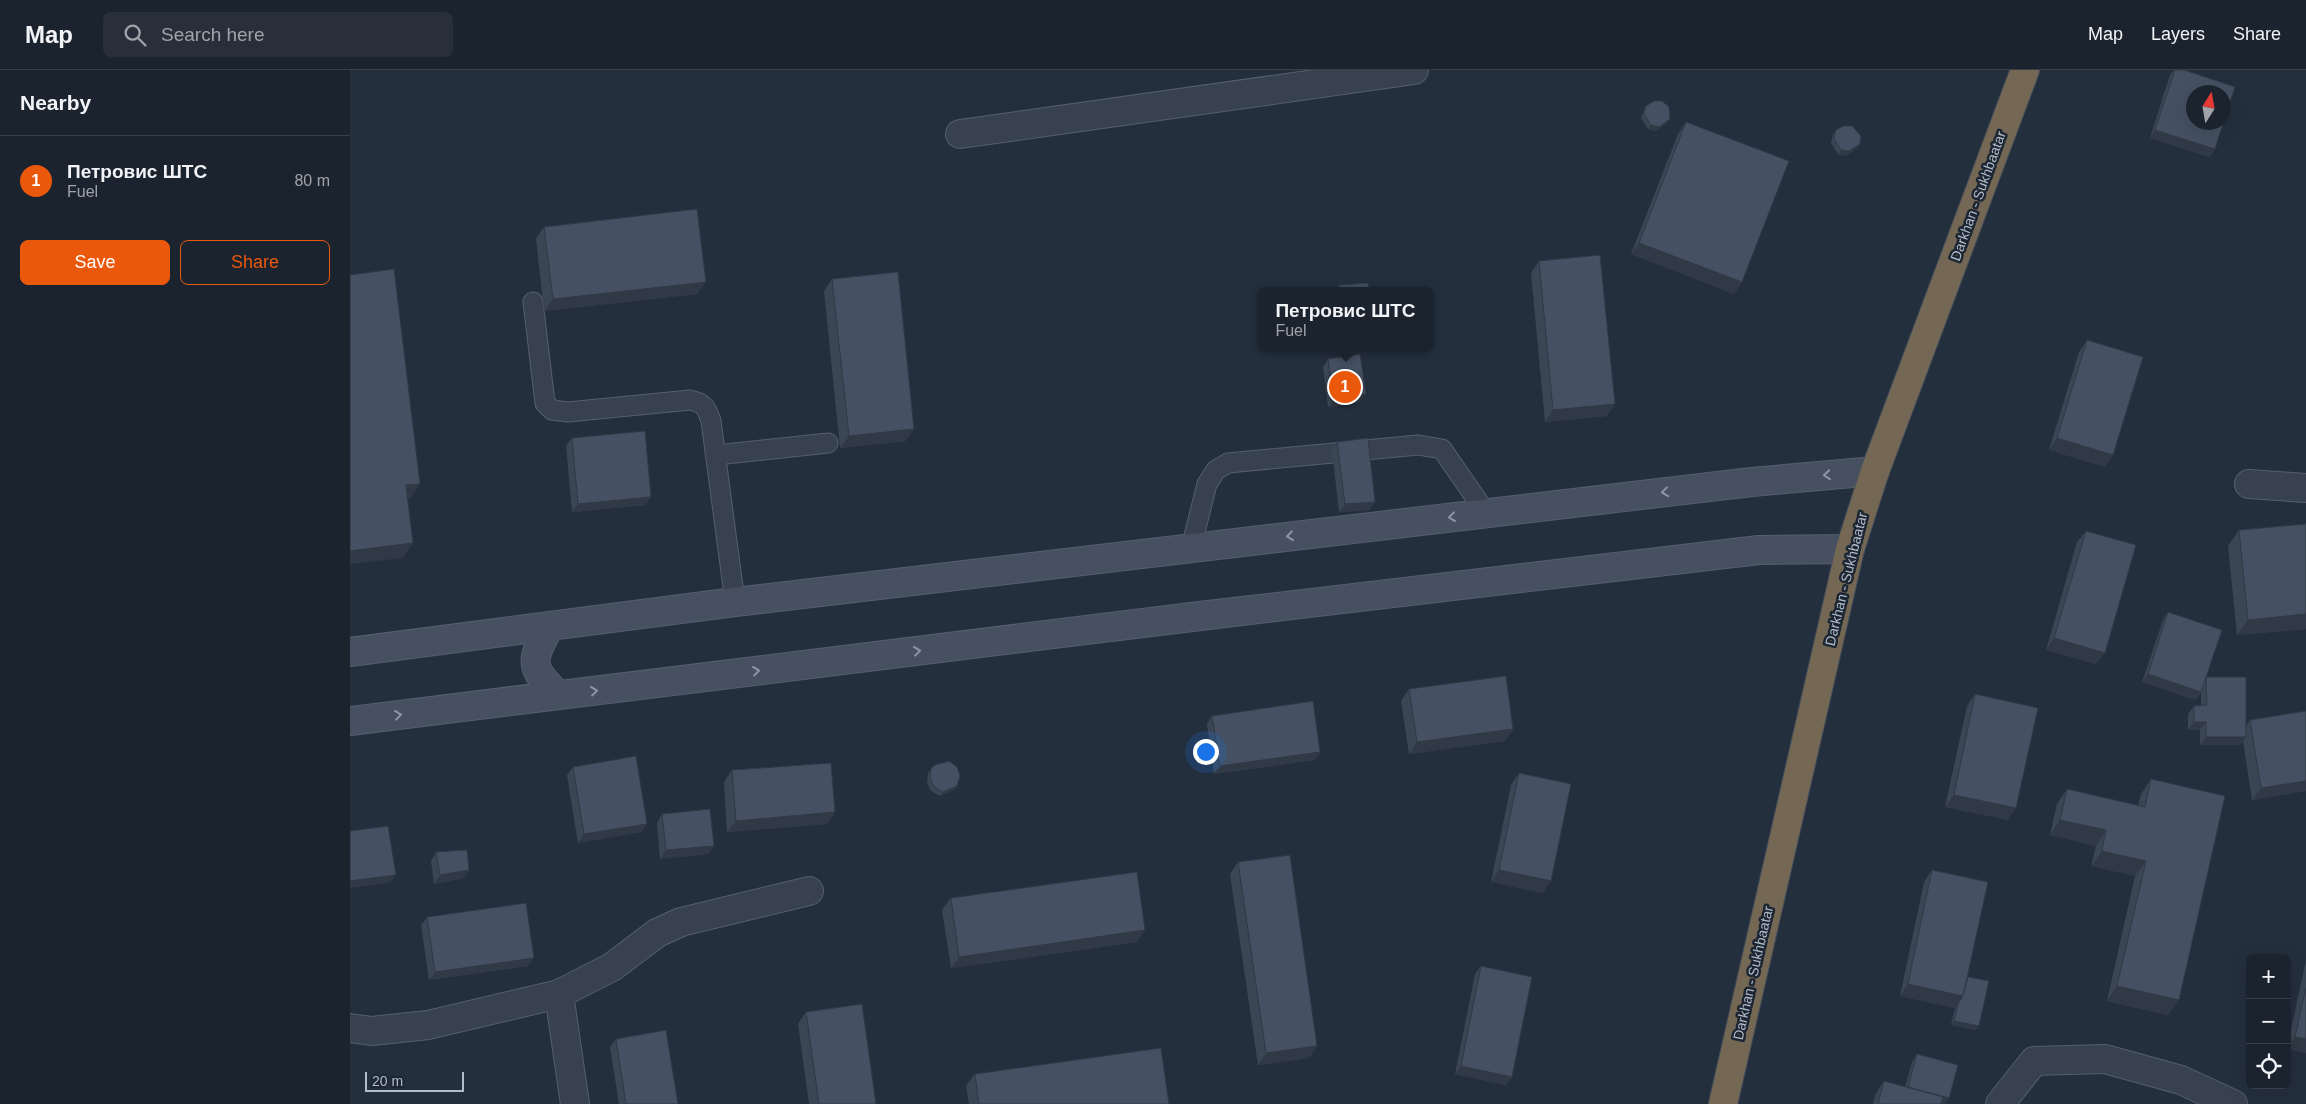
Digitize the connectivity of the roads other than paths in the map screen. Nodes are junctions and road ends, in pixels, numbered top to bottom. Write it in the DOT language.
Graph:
graph roads {
  1 [pos="1414,70"];
  2 [pos="2025,70"];
  3 [pos="960,134"];
  4 [pos="533,302"];
  5 [pos="828,443"];
  6 [pos="716,455"];
  7 [pos="1876,471"];
  8 [pos="2249,484"];
  9 [pos="2306,488"];
  10 [pos="1486,513"];
  11 [pos="1191,548"];
  12 [pos="1850,549"];
  13 [pos="735,602"];
  14 [pos="550,626"];
  15 [pos="350,652"];
  16 [pos="558,695"];
  17 [pos="350,721"];
  18 [pos="809,891"];
  19 [pos="559,994"];
  20 [pos="350,1028"];
  21 [pos="575,1104"];
  22 [pos="1723,1104"];
  23 [pos="2000,1104"];
  24 [pos="2233,1104"];
  1 -- 3 [label="street"];
  2 -- 7 [label="highway, Darkhan - Sukhbaatar"];
  4 -- 6 [label="lane"];
  5 -- 6 [label="lane"];
  6 -- 13 [label="lane"];
  7 -- 10 [label="main road, one-way"];
  7 -- 12 [label="highway, Darkhan - Sukhbaatar"];
  8 -- 9 [label="street"];
  10 -- 11 [label="main road, one-way"];
  10 -- 11 [label="lane"];
  11 -- 13 [label="main road"];
  16 -- 12 [label="main road, one-way"];
  12 -- 22 [label="highway, Darkhan - Sukhbaatar"];
  13 -- 14 [label="main road"];
  14 -- 15 [label="main road"];
  14 -- 16 [label="main road"];
  17 -- 16 [label="main road, one-way"];
  18 -- 19 [label="street"];
  19 -- 20 [label="street"];
  19 -- 21 [label="street"];
  23 -- 24 [label="street"];
}
